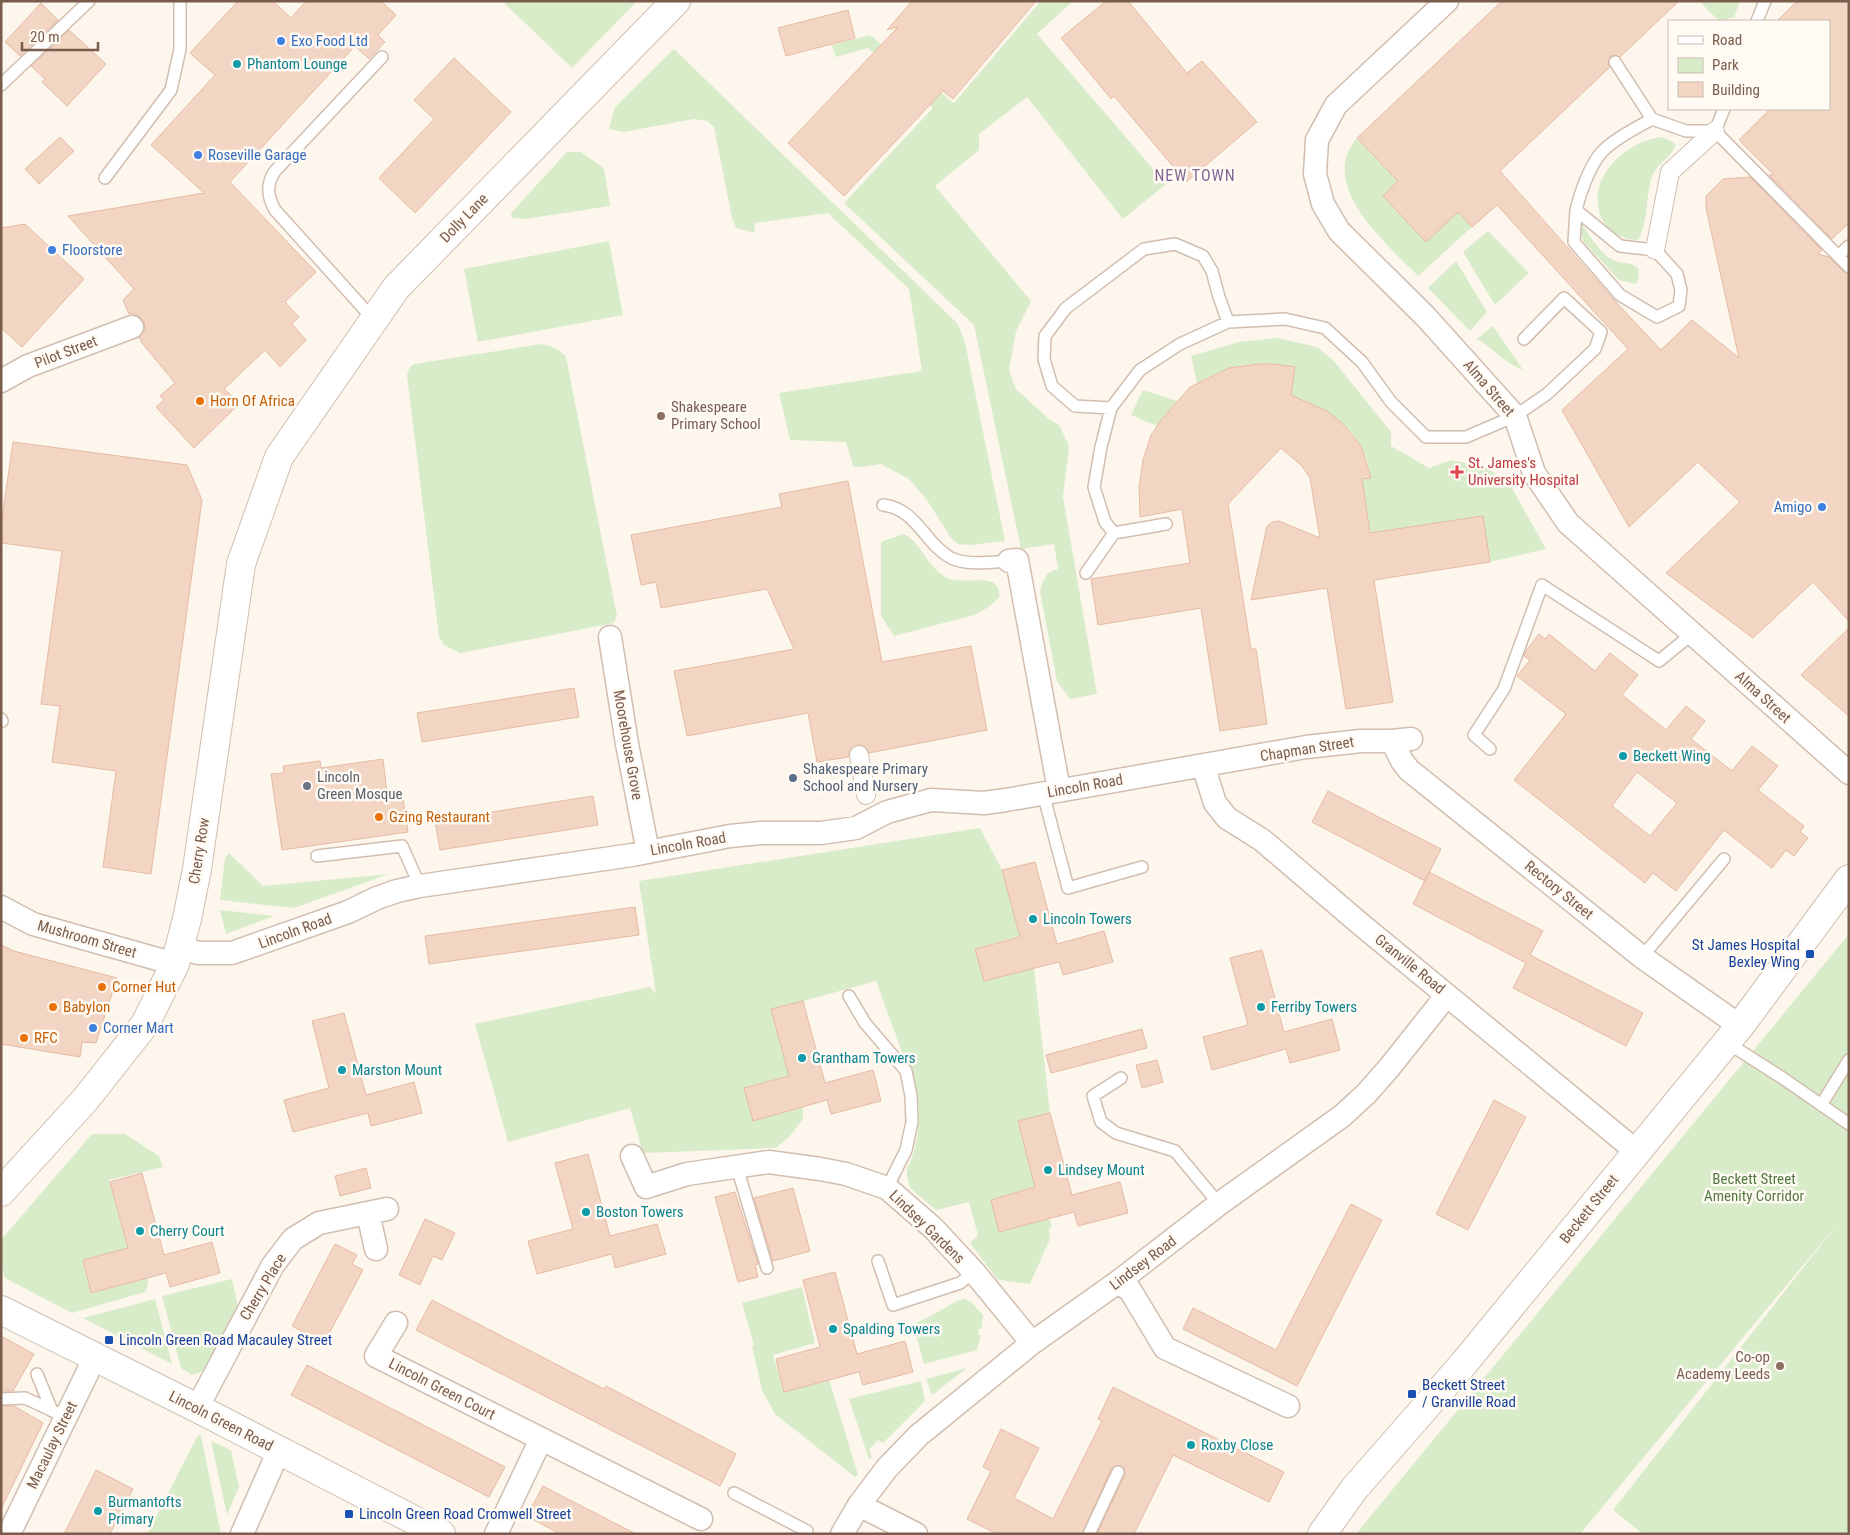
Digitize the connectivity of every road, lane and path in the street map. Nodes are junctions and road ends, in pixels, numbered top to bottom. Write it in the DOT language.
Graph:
graph roads {
  1 [pos="89,1"];
  2 [pos="180,1"];
  3 [pos="676,1"];
  4 [pos="1447,1"];
  5 [pos="1765,1"];
  6 [pos="1757,20"];
  7 [pos="382,57"];
  8 [pos="1615,62"];
  9 [pos="1,86"];
  10 [pos="1724,110"];
  11 [pos="1652,119"];
  12 [pos="1716,131"];
  13 [pos="105,178"];
  14 [pos="1576,210"];
  15 [pos="1849,246"];
  16 [pos="1655,250"];
  17 [pos="1838,256"];
  18 [pos="1849,267"];
  19 [pos="374,320"];
  20 [pos="1228,322"];
  21 [pos="132,327"];
  22 [pos="1524,339"];
  23 [pos="1,381"];
  24 [pos="1111,408"];
  25 [pos="1515,416"];
  26 [pos="278,457"];
  27 [pos="883,504"];
  28 [pos="1166,524"];
  29 [pos="1114,533"];
  30 [pos="1014,557"];
  31 [pos="1086,574"];
  32 [pos="1692,634"];
  33 [pos="610,637"];
  34 [pos="1401,740"];
  35 [pos="1490,749"];
  36 [pos="859,754"];
  37 [pos="1203,765"];
  38 [pos="1849,773"];
  39 [pos="1051,792"];
  40 [pos="866,795"];
  41 [pos="648,852"];
  42 [pos="317,856"];
  43 [pos="1724,859"];
  44 [pos="1142,867"];
  45 [pos="1849,879"];
  46 [pos="420,886"];
  47 [pos="1,907"];
  48 [pos="177,956"];
  49 [pos="1642,957"];
  50 [pos="1447,995"];
  51 [pos="850,996"];
  52 [pos="1733,1034"];
  53 [pos="1849,1060"];
  54 [pos="1121,1078"];
  55 [pos="1821,1104"];
  56 [pos="1849,1124"];
  57 [pos="1636,1151"];
  58 [pos="632,1156"];
  59 [pos="736,1167"];
  60 [pos="887,1188"];
  61 [pos="1,1192"];
  62 [pos="1219,1204"];
  63 [pos="376,1249"];
  64 [pos="878,1262"];
  65 [pos="767,1268"];
  66 [pos="974,1272"];
  67 [pos="1118,1282"];
  68 [pos="1,1310"];
  69 [pos="396,1323"];
  70 [pos="1032,1343"];
  71 [pos="95,1357"];
  72 [pos="37,1374"];
  73 [pos="1,1399"];
  74 [pos="1288,1406"];
  75 [pos="197,1408"];
  76 [pos="59,1414"];
  77 [pos="541,1439"];
  78 [pos="279,1450"];
  79 [pos="1118,1472"];
  80 [pos="734,1493"];
  81 [pos="859,1505"];
  82 [pos="701,1519"];
  83 [pos="9,1534"];
  84 [pos="242,1534"];
  85 [pos="441,1534"];
  86 [pos="496,1534"];
  87 [pos="806,1534"];
  88 [pos="842,1534"];
  89 [pos="916,1534"];
  90 [pos="1089,1534"];
  91 [pos="1322,1534"];
  1 -- 9 [label="lane"];
  2 -- 13 [label="lane"];
  3 -- 19 [label="street, Dolly Lane"];
  4 -- 25 [label="street, Alma Street"];
  5 -- 6 [label="lane"];
  7 -- 19 [label="lane"];
  8 -- 11 [label="lane"];
  10 -- 12 [label="lane"];
  11 -- 12 [label="lane"];
  11 -- 14 [label="lane"];
  12 -- 16 [label="street"];
  12 -- 17 [label="lane"];
  14 -- 16 [label="lane"];
  14 -- 16 [label="lane"];
  15 -- 17 [label="lane"];
  17 -- 18 [label="lane"];
  19 -- 26 [label="street, Dolly Lane"];
  20 -- 24 [label="lane"];
  20 -- 24 [label="lane"];
  20 -- 25 [label="lane"];
  21 -- 23 [label="street, Pilot Street"];
  22 -- 25 [label="lane"];
  24 -- 29 [label="lane"];
  25 -- 32 [label="street, Alma Street"];
  26 -- 48 [label="street, Cherry Row"];
  27 -- 30 [label="lane"];
  28 -- 29 [label="lane"];
  29 -- 31 [label="lane"];
  30 -- 39 [label="street"];
  32 -- 35 [label="lane"];
  32 -- 38 [label="street, Alma Street"];
  33 -- 41 [label="street, Moorehouse Grove"];
  34 -- 37 [label="street, Chapman Street"];
  34 -- 49 [label="street, Rectory Street"];
  36 -- 40 [label="street"];
  37 -- 39 [label="street, Lincoln Road"];
  37 -- 50 [label="street, Granville Road"];
  39 -- 41 [label="street, Lincoln Road"];
  39 -- 44 [label="lane"];
  41 -- 46 [label="street, Lincoln Road"];
  42 -- 46 [label="lane"];
  43 -- 49 [label="lane"];
  45 -- 52 [label="street, Beckett Street"];
  46 -- 48 [label="street, Lincoln Road"];
  47 -- 48 [label="street, Mushroom Street"];
  48 -- 61 [label="street, Cherry Row"];
  49 -- 52 [label="street, Rectory Street"];
  50 -- 57 [label="street, Granville Road"];
  50 -- 62 [label="street, Lindsey Road"];
  51 -- 60 [label="lane"];
  52 -- 55 [label="lane"];
  52 -- 57 [label="street, Beckett Street"];
  53 -- 55 [label="lane"];
  54 -- 62 [label="lane"];
  55 -- 56 [label="lane"];
  57 -- 91 [label="street, Beckett Street"];
  58 -- 59 [label="street, Lindsey Gardens"];
  59 -- 60 [label="street, Lindsey Gardens"];
  59 -- 65 [label="lane"];
  60 -- 66 [label="street, Lindsey Gardens"];
  62 -- 67 [label="street, Lindsey Road"];
  63 -- 75 [label="street, Cherry Place"];
  64 -- 66 [label="lane"];
  66 -- 70 [label="street, Lindsey Gardens"];
  67 -- 70 [label="street, Lindsey Road"];
  67 -- 74 [label="street"];
  68 -- 71 [label="street, Lincoln Green Road"];
  69 -- 77 [label="street, Lincoln Green Court"];
  70 -- 81 [label="street, Lindsey Road"];
  71 -- 75 [label="street, Lincoln Green Road"];
  71 -- 76 [label="street, Macaulay Street"];
  72 -- 76 [label="lane"];
  73 -- 76 [label="lane"];
  75 -- 78 [label="street, Lincoln Green Road"];
  76 -- 83 [label="street, Macaulay Street"];
  77 -- 82 [label="street, Lincoln Green Court"];
  77 -- 86 [label="street"];
  78 -- 84 [label="street"];
  78 -- 85 [label="street, Lincoln Green Road"];
  79 -- 90 [label="lane"];
  80 -- 87 [label="lane"];
  81 -- 88 [label="street, Lindsey Road"];
  81 -- 89 [label="street"];
}
